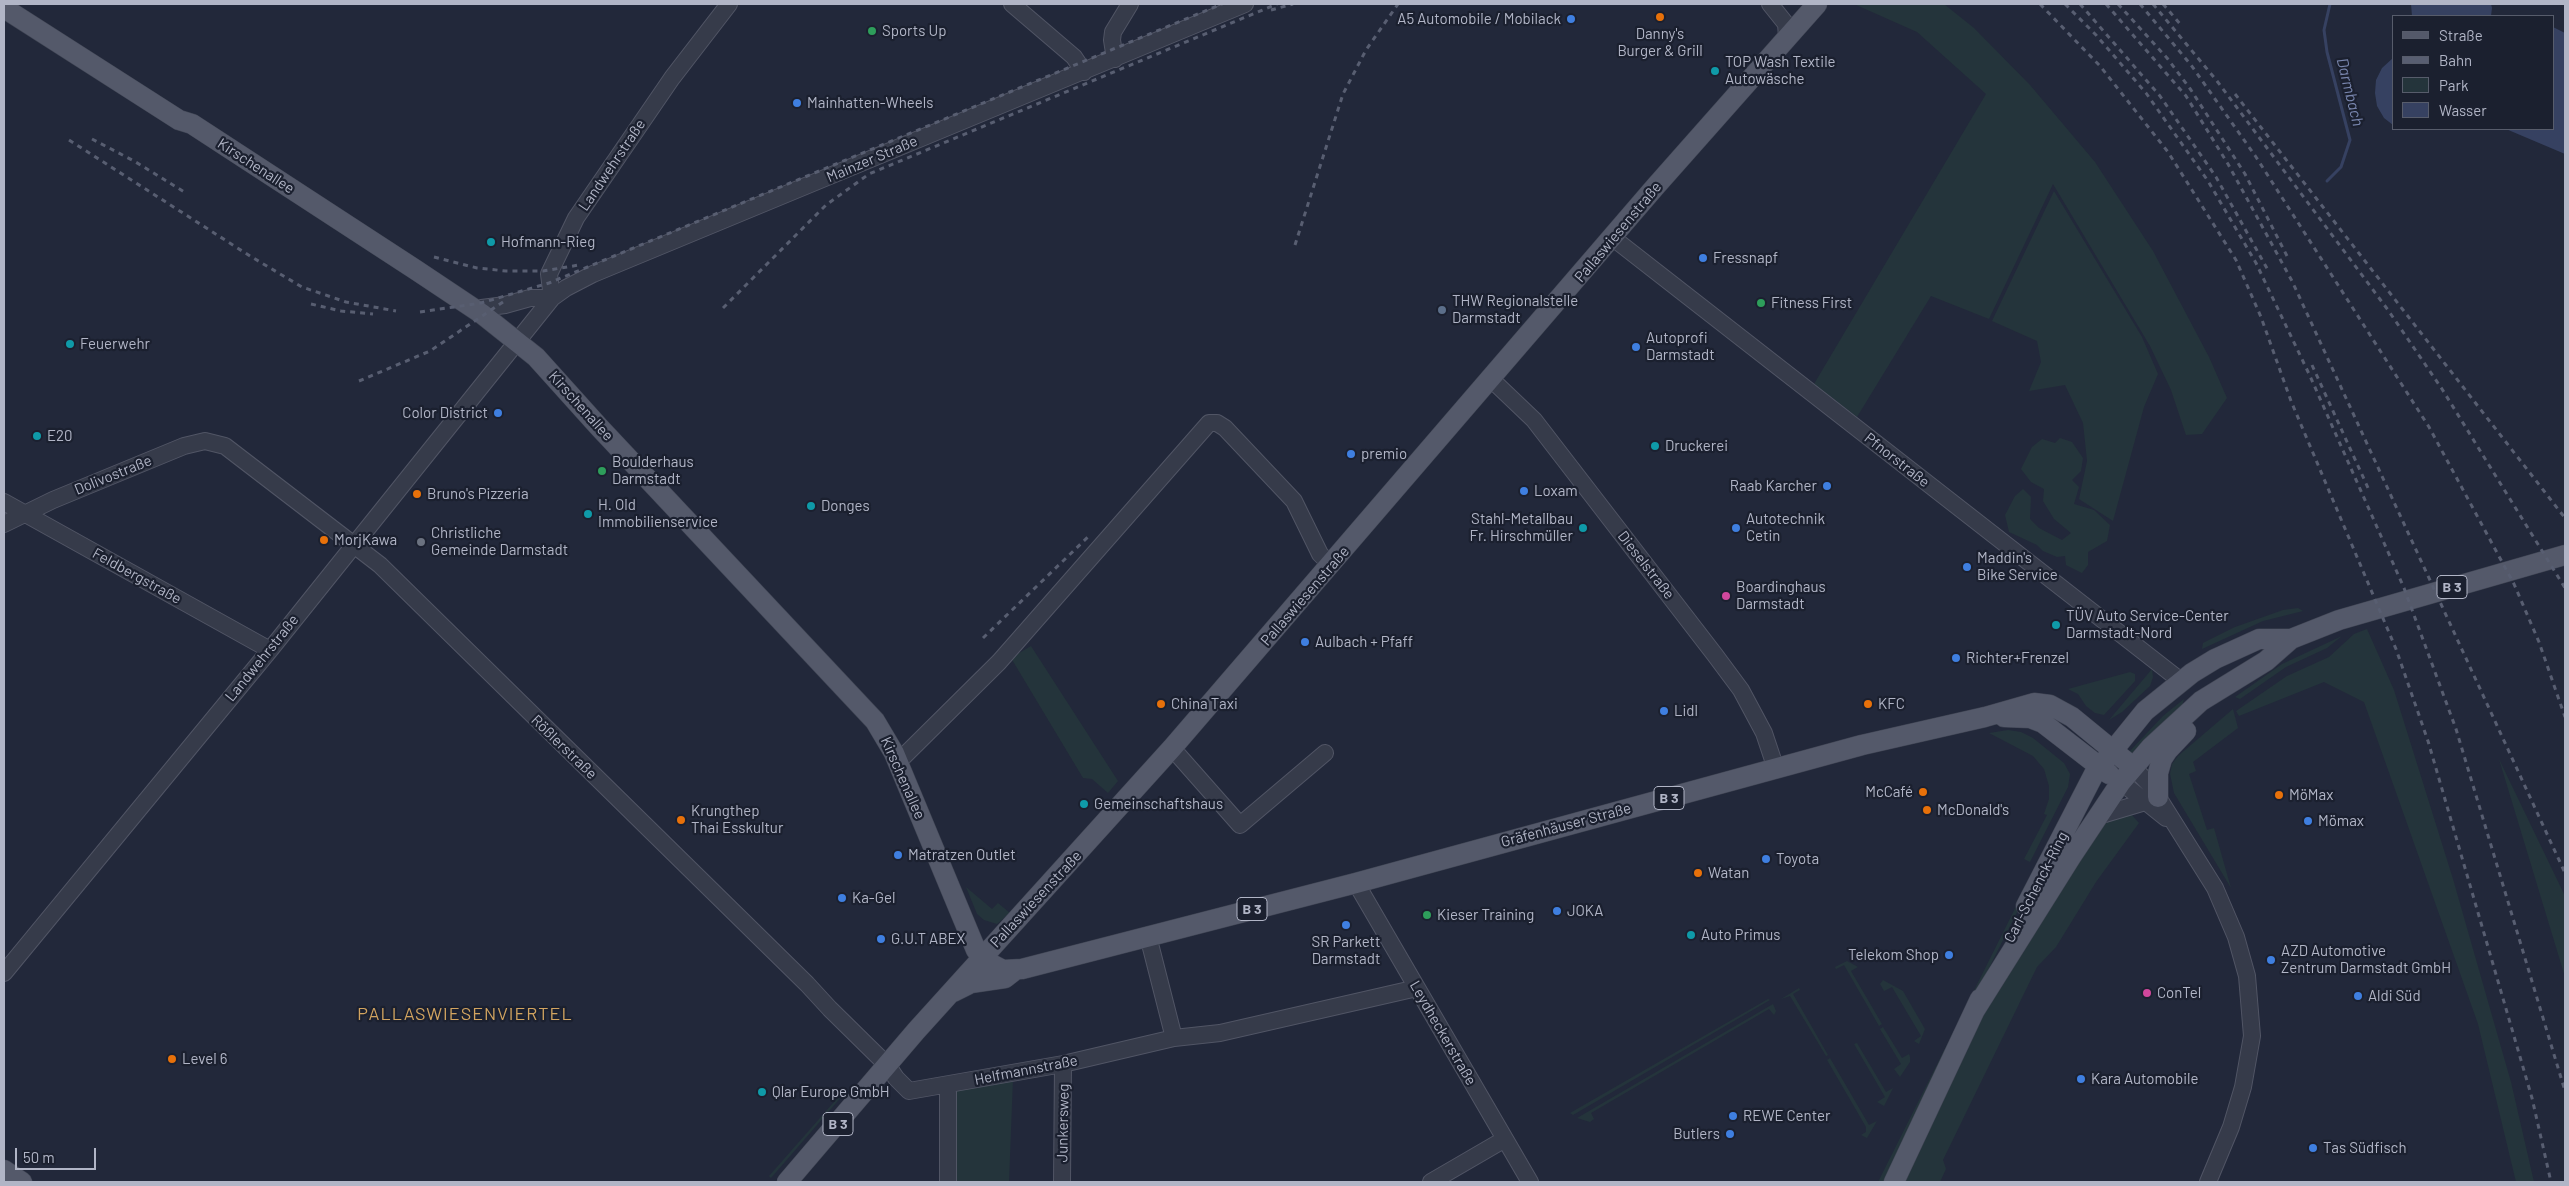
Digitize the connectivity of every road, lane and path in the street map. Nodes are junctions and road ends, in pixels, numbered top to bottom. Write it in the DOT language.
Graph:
graph roads {
  1 [pos="13,4"];
  2 [pos="729,4"];
  3 [pos="1012,4"];
  4 [pos="1130,4"];
  5 [pos="1246,4"];
  6 [pos="1770,4"];
  7 [pos="1816,4"];
  8 [pos="4,8"];
  9 [pos="1787,37"];
  10 [pos="1115,59"];
  11 [pos="1084,72"];
  12 [pos="192,124"];
  13 [pos="1613,238"];
  14 [pos="552,298"];
  15 [pos="474,309"];
  16 [pos="517,341"];
  17 [pos="1491,379"];
  18 [pos="225,446"];
  19 [pos="4,502"];
  20 [pos="23,514"];
  21 [pos="4,524"];
  22 [pos="355,544"];
  23 [pos="2565,555"];
  24 [pos="1331,565"];
  25 [pos="2291,639"];
  26 [pos="270,650"];
  27 [pos="2266,661"];
  28 [pos="2181,681"];
  29 [pos="2201,701"];
  30 [pos="2145,711"];
  31 [pos="1985,717"];
  32 [pos="2081,723"];
  33 [pos="1172,748"];
  34 [pos="2112,750"];
  35 [pos="1324,753"];
  36 [pos="898,762"];
  37 [pos="2099,766"];
  38 [pos="1776,769"];
  39 [pos="2127,775"];
  40 [pos="2151,799"];
  41 [pos="2098,816"];
  42 [pos="1356,883"];
  43 [pos="1148,936"];
  44 [pos="982,958"];
  45 [pos="1014,971"];
  46 [pos="4,973"];
  47 [pos="1416,988"];
  48 [pos="950,993"];
  49 [pos="1975,1010"];
  50 [pos="1174,1038"];
  51 [pos="1063,1064"];
  52 [pos="888,1066"];
  53 [pos="948,1085"];
  54 [pos="1505,1139"];
  55 [pos="4,1170"];
  56 [pos="22,1182"];
  57 [pos="787,1182"];
  58 [pos="948,1182"];
  59 [pos="1062,1182"];
  60 [pos="1431,1182"];
  61 [pos="1530,1182"];
  62 [pos="1894,1182"];
  63 [pos="2208,1182"];
  1 -- 12 [label="main road, Kirschenallee"];
  2 -- 14 [label="street, Landwehrstraße"];
  3 -- 11 [label="street"];
  4 -- 10 [label="street"];
  5 -- 10 [label="street, Mainzer Straße"];
  6 -- 9 [label="street"];
  7 -- 9 [label="main road, Pallaswiesenstraße"];
  8 -- 12 [label="main road, Kirschenallee"];
  9 -- 13 [label="main road, Pallaswiesenstraße"];
  10 -- 11 [label="street, Mainzer Straße"];
  11 -- 14 [label="street, Mainzer Straße"];
  12 -- 15 [label="main road, Kirschenallee"];
  13 -- 17 [label="main road, Pallaswiesenstraße"];
  13 -- 28 [label="street, Pfnorstraße"];
  14 -- 15 [label="street"];
  14 -- 16 [label="street, Mainzer Straße"];
  15 -- 16 [label="main road, Kirschenallee"];
  16 -- 22 [label="street, Landwehrstraße"];
  16 -- 36 [label="main road, Kirschenallee"];
  17 -- 24 [label="main road, Pallaswiesenstraße"];
  17 -- 38 [label="street, Dieselstraße"];
  18 -- 20 [label="street, Dolivostraße"];
  18 -- 22 [label="street, Rößlerstraße"];
  19 -- 20 [label="street, Feldbergstraße"];
  20 -- 21 [label="street, Dolivostraße"];
  20 -- 26 [label="street, Feldbergstraße"];
  22 -- 26 [label="street, Landwehrstraße"];
  22 -- 52 [label="street, Rößlerstraße"];
  23 -- 25 [label="main road, B 3"];
  24 -- 33 [label="main road, Pallaswiesenstraße"];
  24 -- 36 [label="street"];
  25 -- 27 [label="main road, B 3"];
  25 -- 28 [label="main road, B 3"];
  26 -- 46 [label="street, Landwehrstraße"];
  27 -- 29 [label="main road, B 3"];
  27 -- 40 [label="main road"];
  28 -- 29 [label="main road"];
  28 -- 30 [label="main road, B 3"];
  29 -- 39 [label="main road, B 3"];
  30 -- 32 [label="main road, B 3"];
  30 -- 34 [label="main road"];
  31 -- 32 [label="main road, Gräfenhäuser Straße / B 3"];
  31 -- 37 [label="main road, Gräfenhäuser Straße / B 3"];
  31 -- 38 [label="main road, Gräfenhäuser Straße / B 3"];
  32 -- 34 [label="main road, Gräfenhäuser Straße"];
  33 -- 35 [label="street"];
  33 -- 44 [label="main road, Pallaswiesenstraße"];
  34 -- 37 [label="main road, Carl-Schenck-Ring"];
  34 -- 39 [label="main road, Gräfenhäuser Straße"];
  36 -- 44 [label="main road, Kirschenallee"];
  37 -- 39 [label="main road, Gräfenhäuser Straße / B 3"];
  37 -- 49 [label="main road, Carl-Schenck-Ring"];
  38 -- 42 [label="main road, Gräfenhäuser Straße / B 3"];
  39 -- 40 [label="street"];
  39 -- 41 [label="main road, Carl-Schenck-Ring"];
  40 -- 41 [label="street"];
  40 -- 63 [label="street"];
  41 -- 49 [label="main road, Carl-Schenck-Ring"];
  42 -- 43 [label="main road, Gräfenhäuser Straße / B 3"];
  42 -- 47 [label="street, Leydheckerstraße"];
  43 -- 45 [label="main road, Gräfenhäuser Straße / B 3"];
  43 -- 50 [label="street"];
  44 -- 45 [label="main road"];
  44 -- 48 [label="main road, Pallaswiesenstraße / B 3"];
  45 -- 48 [label="main road, Gräfenhäuser Straße / B 3"];
  47 -- 50 [label="street, Helfmannstraße"];
  47 -- 54 [label="street, Leydheckerstraße"];
  48 -- 52 [label="main road, Pallaswiesenstraße / B 3"];
  49 -- 62 [label="main road, Carl-Schenck-Ring"];
  50 -- 51 [label="street, Helfmannstraße"];
  51 -- 53 [label="street, Helfmannstraße"];
  51 -- 59 [label="street, Junkersweg"];
  52 -- 53 [label="street, Helfmannstraße"];
  52 -- 57 [label="main road, Pallaswiesenstraße / B 3"];
  53 -- 58 [label="street"];
  54 -- 60 [label="street"];
  54 -- 61 [label="street, Leydheckerstraße"];
  55 -- 56 [label="main road"];
}
